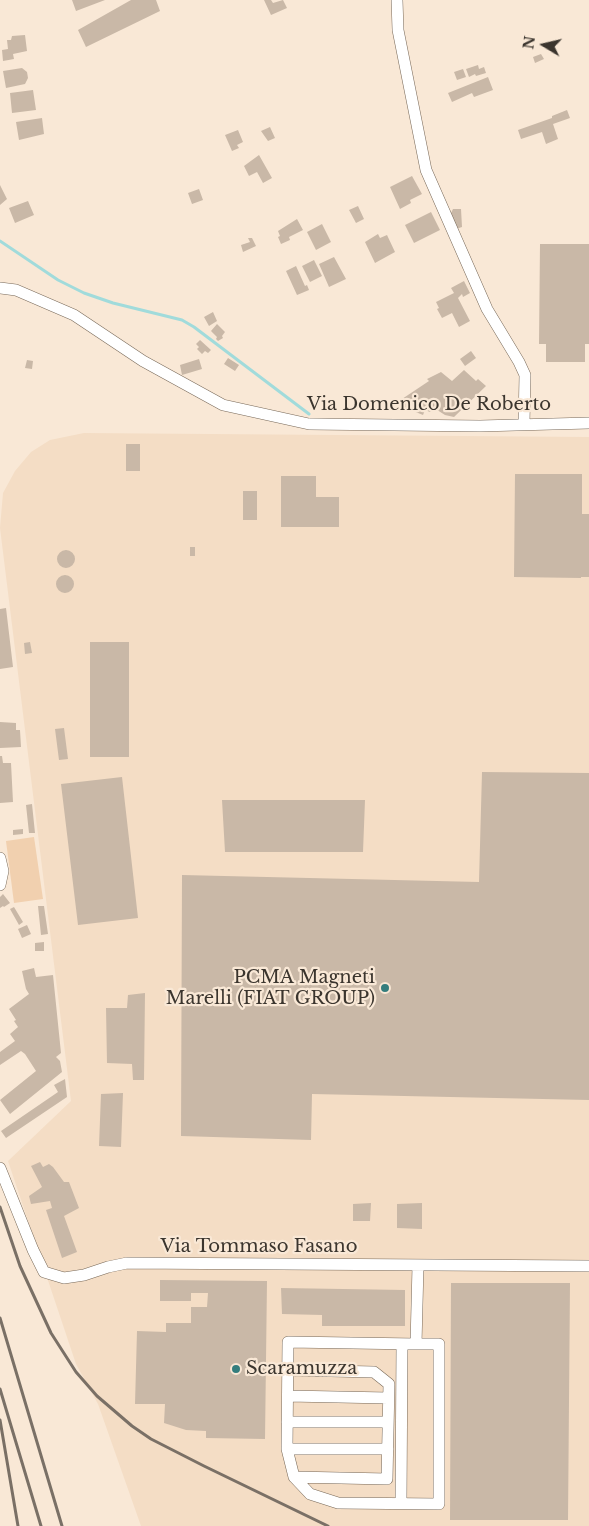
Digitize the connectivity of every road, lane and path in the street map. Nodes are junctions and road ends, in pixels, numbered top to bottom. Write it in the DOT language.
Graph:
graph roads {
  1 [pos="397,0"];
  2 [pos="0,288"];
  3 [pos="589,423"];
  4 [pos="524,424"];
  5 [pos="0,858"];
  6 [pos="0,885"];
  7 [pos="0,1168"];
  8 [pos="418,1266"];
  9 [pos="589,1266"];
  10 [pos="402,1344"];
  11 [pos="416,1344"];
  12 [pos="288,1370"];
  13 [pos="288,1396"];
  14 [pos="388,1398"];
  15 [pos="287,1422"];
  16 [pos="388,1422"];
  17 [pos="287,1449"];
  18 [pos="388,1449"];
  19 [pos="294,1477"];
  20 [pos="401,1503"];
  1 -- 4 [label="street"];
  2 -- 4 [label="street, Via Domenico De Roberto"];
  3 -- 4 [label="street, Via Domenico De Roberto"];
  5 -- 6 [label="street"];
  7 -- 8 [label="street, Via Tommaso Fasano"];
  8 -- 9 [label="street, Via Tommaso Fasano"];
  8 -- 11 [label="street"];
  10 -- 11 [label="street"];
  10 -- 12 [label="street"];
  10 -- 20 [label="street"];
  11 -- 20 [label="street"];
  12 -- 13 [label="street"];
  12 -- 14 [label="street"];
  13 -- 14 [label="street"];
  13 -- 15 [label="street"];
  14 -- 16 [label="street"];
  15 -- 16 [label="street"];
  15 -- 17 [label="street"];
  16 -- 18 [label="street"];
  17 -- 18 [label="street"];
  17 -- 19 [label="street"];
  18 -- 19 [label="street"];
  19 -- 20 [label="street"];
}
